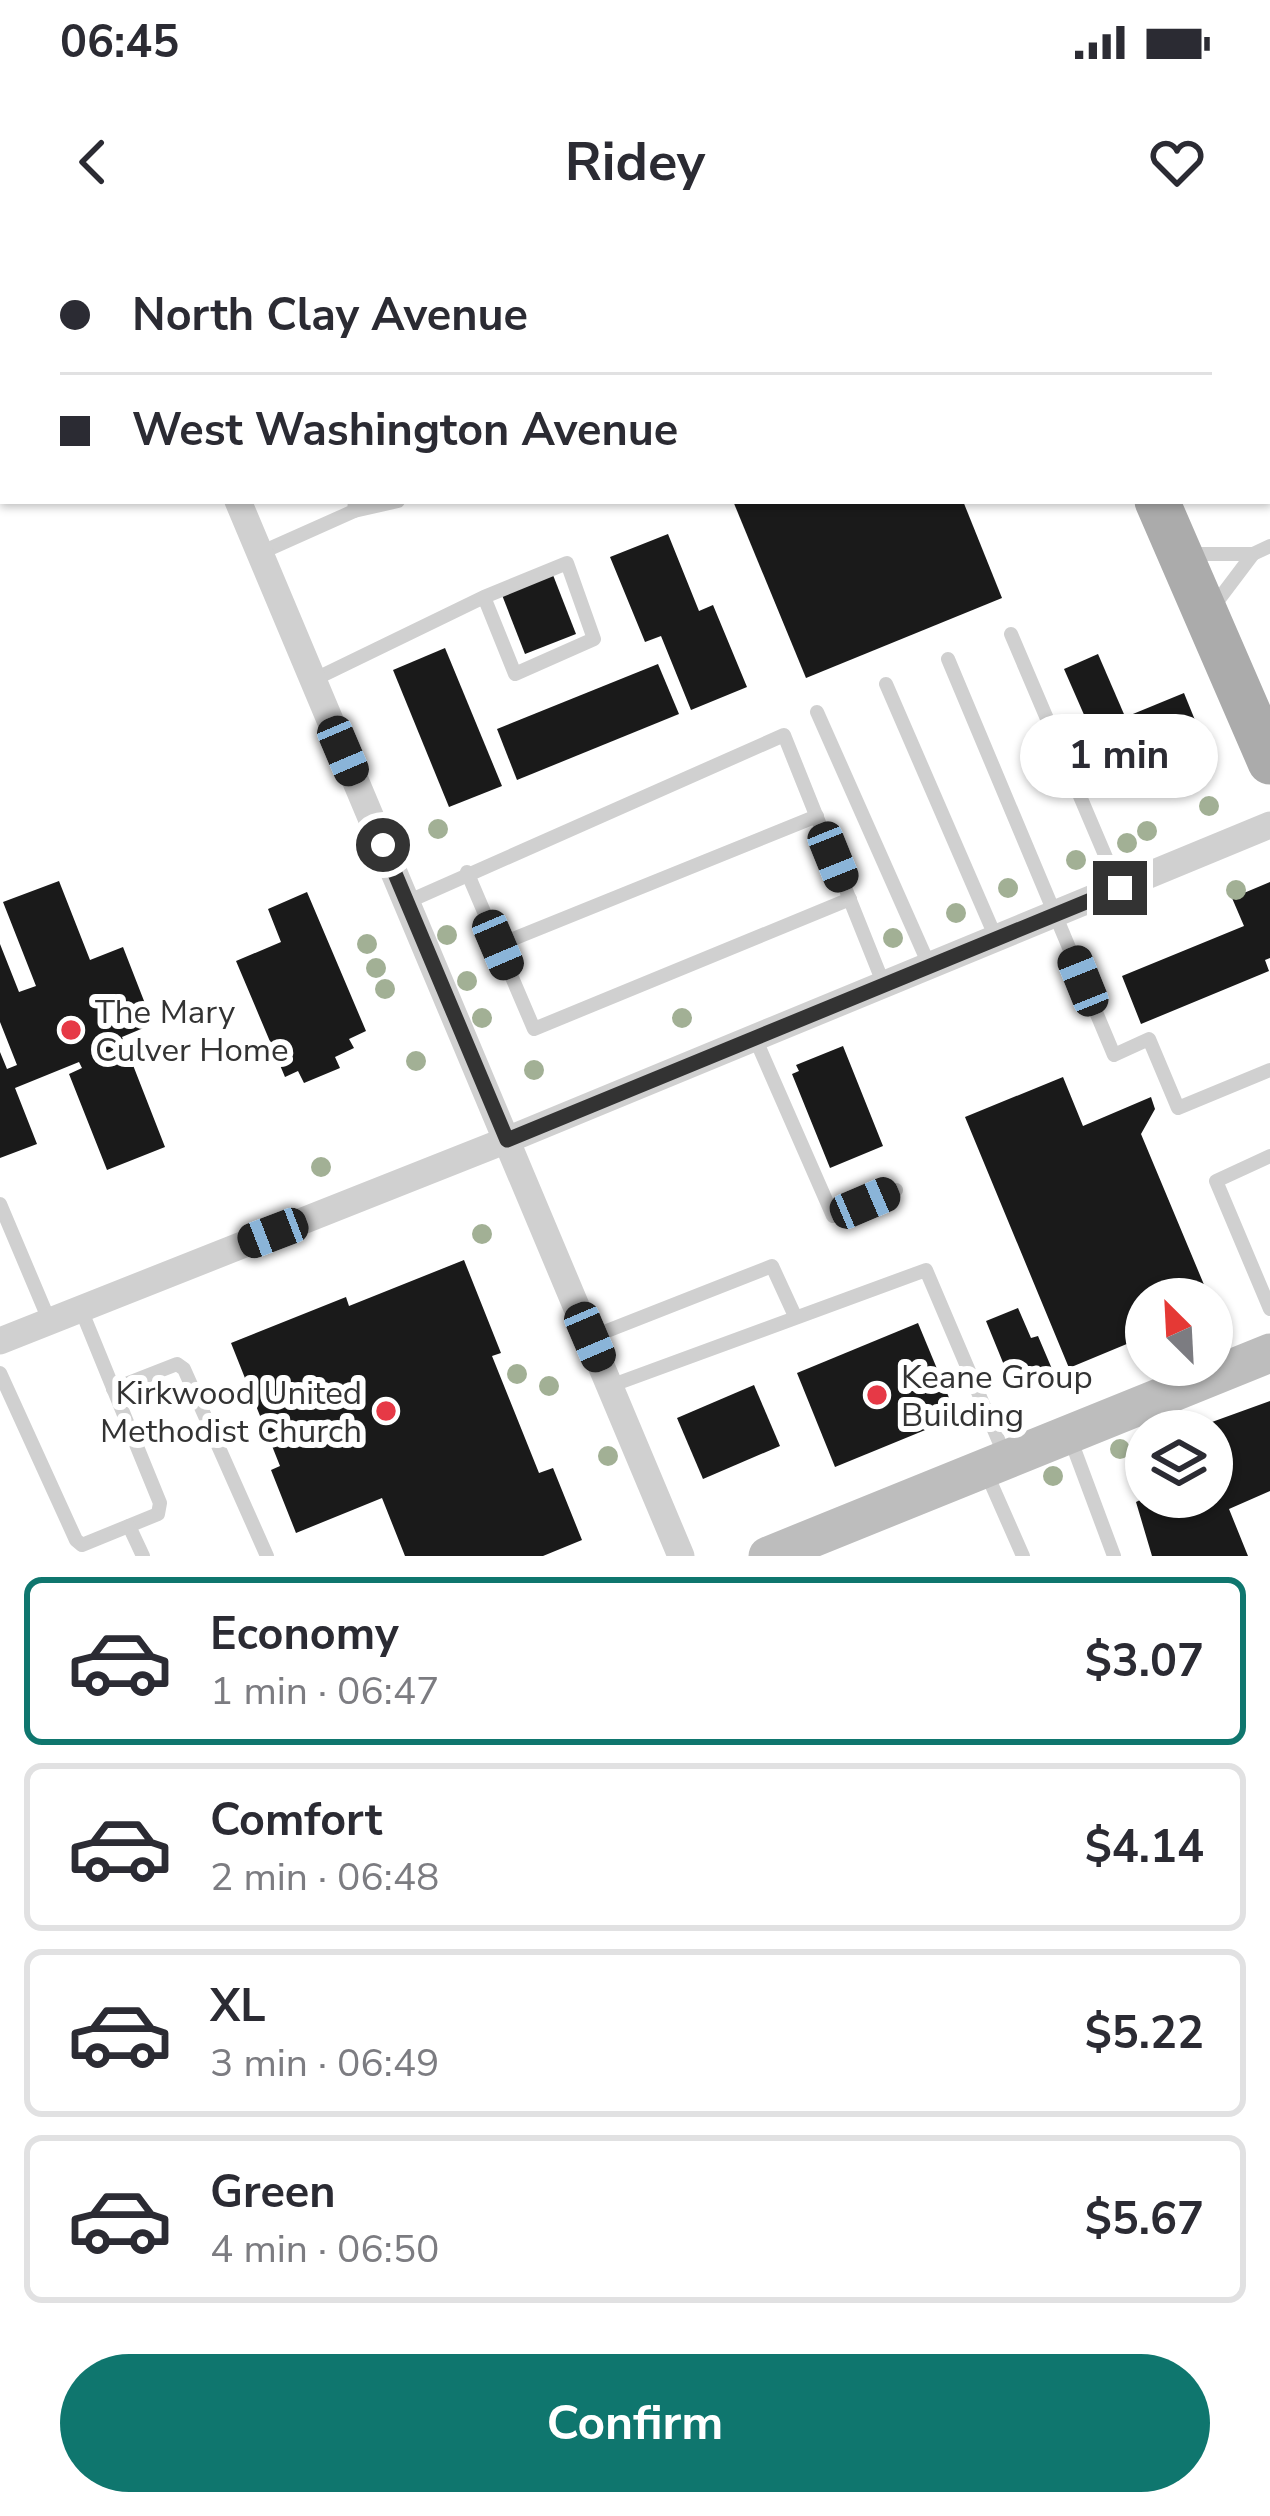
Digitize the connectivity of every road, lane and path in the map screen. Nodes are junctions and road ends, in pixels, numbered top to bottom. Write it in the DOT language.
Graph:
graph roads {
  1 [pos="239,504"];
  2 [pos="1158,504"];
  3 [pos="354,506"];
  4 [pos="1270,546"];
  5 [pos="260,554"];
  6 [pos="1179,554"];
  7 [pos="1253,554"];
  8 [pos="484,598"];
  9 [pos="1207,616"];
  10 [pos="1012,634"];
  11 [pos="948,659"];
  12 [pos="313,680"];
  13 [pos="886,684"];
  14 [pos="817,712"];
  15 [pos="1270,762"];
  16 [pos="817,816"];
  17 [pos="1270,825"];
  18 [pos="466,872"];
  19 [pos="1120,888"];
  20 [pos="850,899"];
  21 [pos="406,902"];
  22 [pos="1057,915"];
  23 [pos="997,939"];
  24 [pos="498,945"];
  25 [pos="930,967"];
  26 [pos="884,985"];
  27 [pos="755,1038"];
  28 [pos="1270,1070"];
  29 [pos="507,1140"];
  30 [pos="1270,1156"];
  31 [pos="896,1190"];
  32 [pos="0,1204"];
  33 [pos="80,1307"];
  34 [pos="1270,1309"];
  35 [pos="795,1316"];
  36 [pos="49,1320"];
  37 [pos="590,1337"];
  38 [pos="0,1341"];
  39 [pos="1270,1354"];
  40 [pos="0,1373"];
  41 [pos="610,1386"];
  42 [pos="113,1389"];
  43 [pos="1068,1433"];
  44 [pos="995,1463"];
  45 [pos="129,1526"];
  46 [pos="143,1556"];
  47 [pos="268,1556"];
  48 [pos="681,1556"];
  49 [pos="768,1556"];
  50 [pos="1023,1556"];
  51 [pos="1114,1556"];
  1 -- 5 [label="street"];
  2 -- 6 [label="main road"];
  3 -- 5 [label="lane"];
  4 -- 7 [label="lane"];
  5 -- 12 [label="street"];
  6 -- 7 [label="lane"];
  6 -- 9 [label="main road"];
  7 -- 9 [label="lane"];
  8 -- 8 [label="lane"];
  8 -- 12 [label="lane"];
  9 -- 15 [label="main road"];
  10 -- 19 [label="lane"];
  11 -- 22 [label="lane"];
  12 -- 21 [label="street"];
  13 -- 23 [label="lane"];
  14 -- 25 [label="lane"];
  16 -- 18 [label="lane"];
  16 -- 20 [label="lane"];
  16 -- 24 [label="lane"];
  17 -- 19 [label="street"];
  18 -- 21 [label="lane"];
  18 -- 24 [label="lane"];
  19 -- 22 [label="street"];
  20 -- 24 [label="lane"];
  20 -- 26 [label="lane"];
  21 -- 29 [label="street"];
  22 -- 23 [label="street"];
  22 -- 28 [label="lane"];
  23 -- 25 [label="street"];
  25 -- 26 [label="street"];
  26 -- 27 [label="street"];
  27 -- 29 [label="street"];
  27 -- 31 [label="lane"];
  29 -- 33 [label="street"];
  29 -- 37 [label="street"];
  30 -- 34 [label="lane"];
  32 -- 36 [label="lane"];
  33 -- 36 [label="street"];
  33 -- 42 [label="lane"];
  35 -- 37 [label="lane"];
  35 -- 41 [label="lane"];
  35 -- 44 [label="lane"];
  36 -- 38 [label="street"];
  37 -- 41 [label="street"];
  39 -- 43 [label="main road"];
  40 -- 45 [label="lane"];
  41 -- 48 [label="street"];
  42 -- 45 [label="lane"];
  42 -- 47 [label="lane"];
  43 -- 44 [label="main road"];
  43 -- 51 [label="lane"];
  44 -- 49 [label="main road"];
  44 -- 50 [label="lane"];
  45 -- 46 [label="lane"];
}
